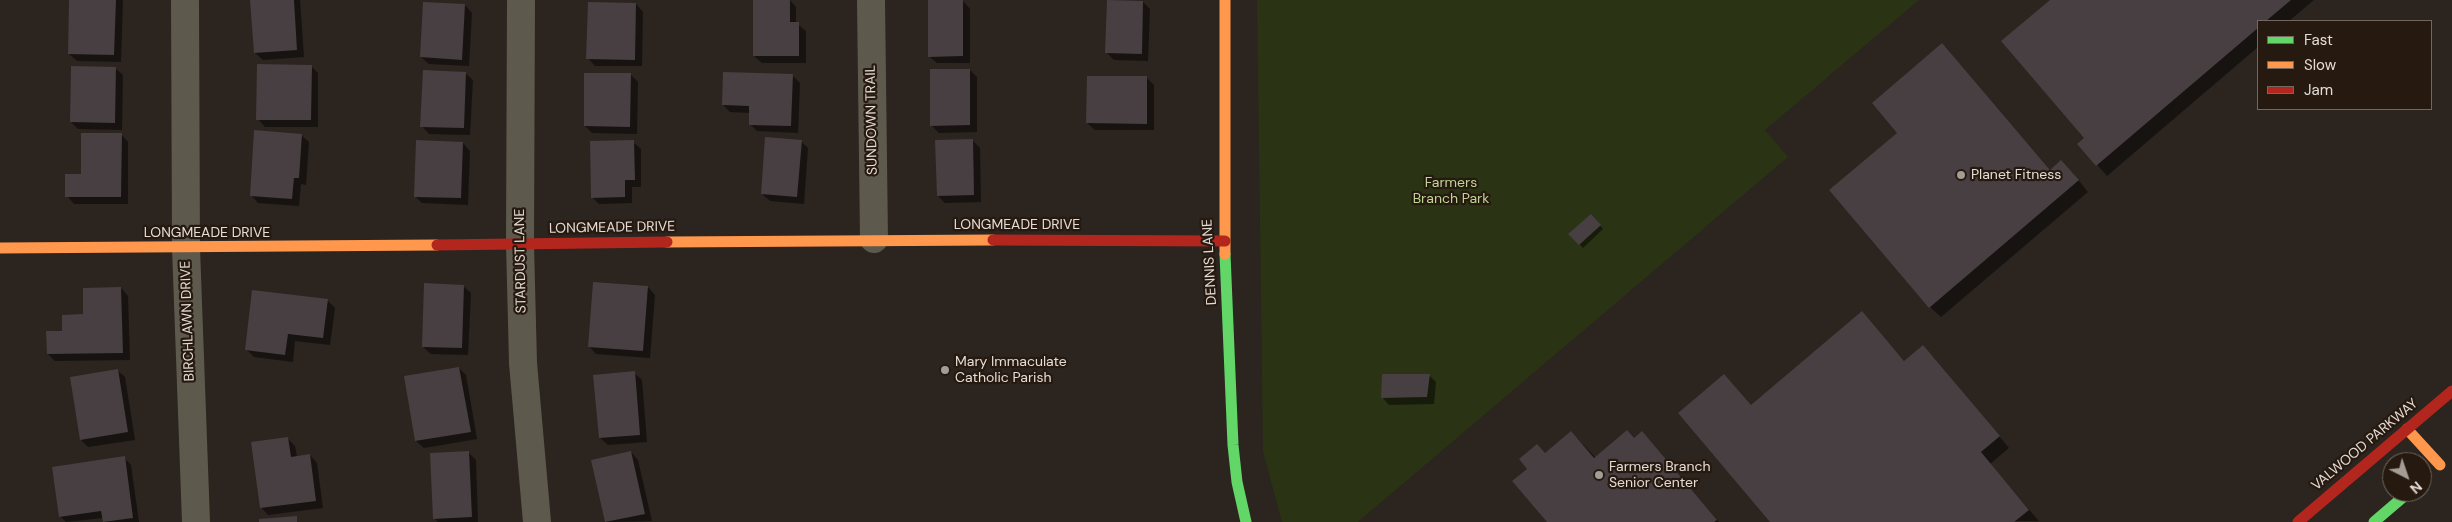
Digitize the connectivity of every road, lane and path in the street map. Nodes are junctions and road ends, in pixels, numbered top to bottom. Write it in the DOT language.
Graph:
graph roads {
  1 [pos="185,0"];
  2 [pos="521,0"];
  3 [pos="871,0"];
  4 [pos="1225,0"];
  5 [pos="874,239"];
  6 [pos="1225,241"];
  7 [pos="520,244"];
  8 [pos="0,248"];
  9 [pos="186,248"];
  10 [pos="2452,391"];
  11 [pos="2407,429"];
  12 [pos="2452,455"];
  13 [pos="2397,502"];
  14 [pos="196,522"];
  15 [pos="537,522"];
  16 [pos="1246,522"];
  17 [pos="2298,522"];
  18 [pos="2374,522"];
  1 -- 9 [label="street, BIRCHLAWN DRIVE"];
  2 -- 7 [label="street, STARDUST LANE"];
  3 -- 5 [label="street, SUNDOWN TRAIL"];
  4 -- 6 [label="street, DENNIS LANE"];
  5 -- 6 [label="street, LONGMEADE DRIVE"];
  5 -- 7 [label="street, LONGMEADE DRIVE"];
  6 -- 16 [label="street, DENNIS LANE"];
  7 -- 9 [label="street, LONGMEADE DRIVE"];
  7 -- 15 [label="street, STARDUST LANE"];
  8 -- 9 [label="street, LONGMEADE DRIVE"];
  9 -- 14 [label="street, BIRCHLAWN DRIVE"];
  10 -- 11 [label="street, VALWOOD PARKWAY"];
  11 -- 12 [label="street"];
  11 -- 17 [label="street, VALWOOD PARKWAY"];
  13 -- 18 [label="street"];
}
